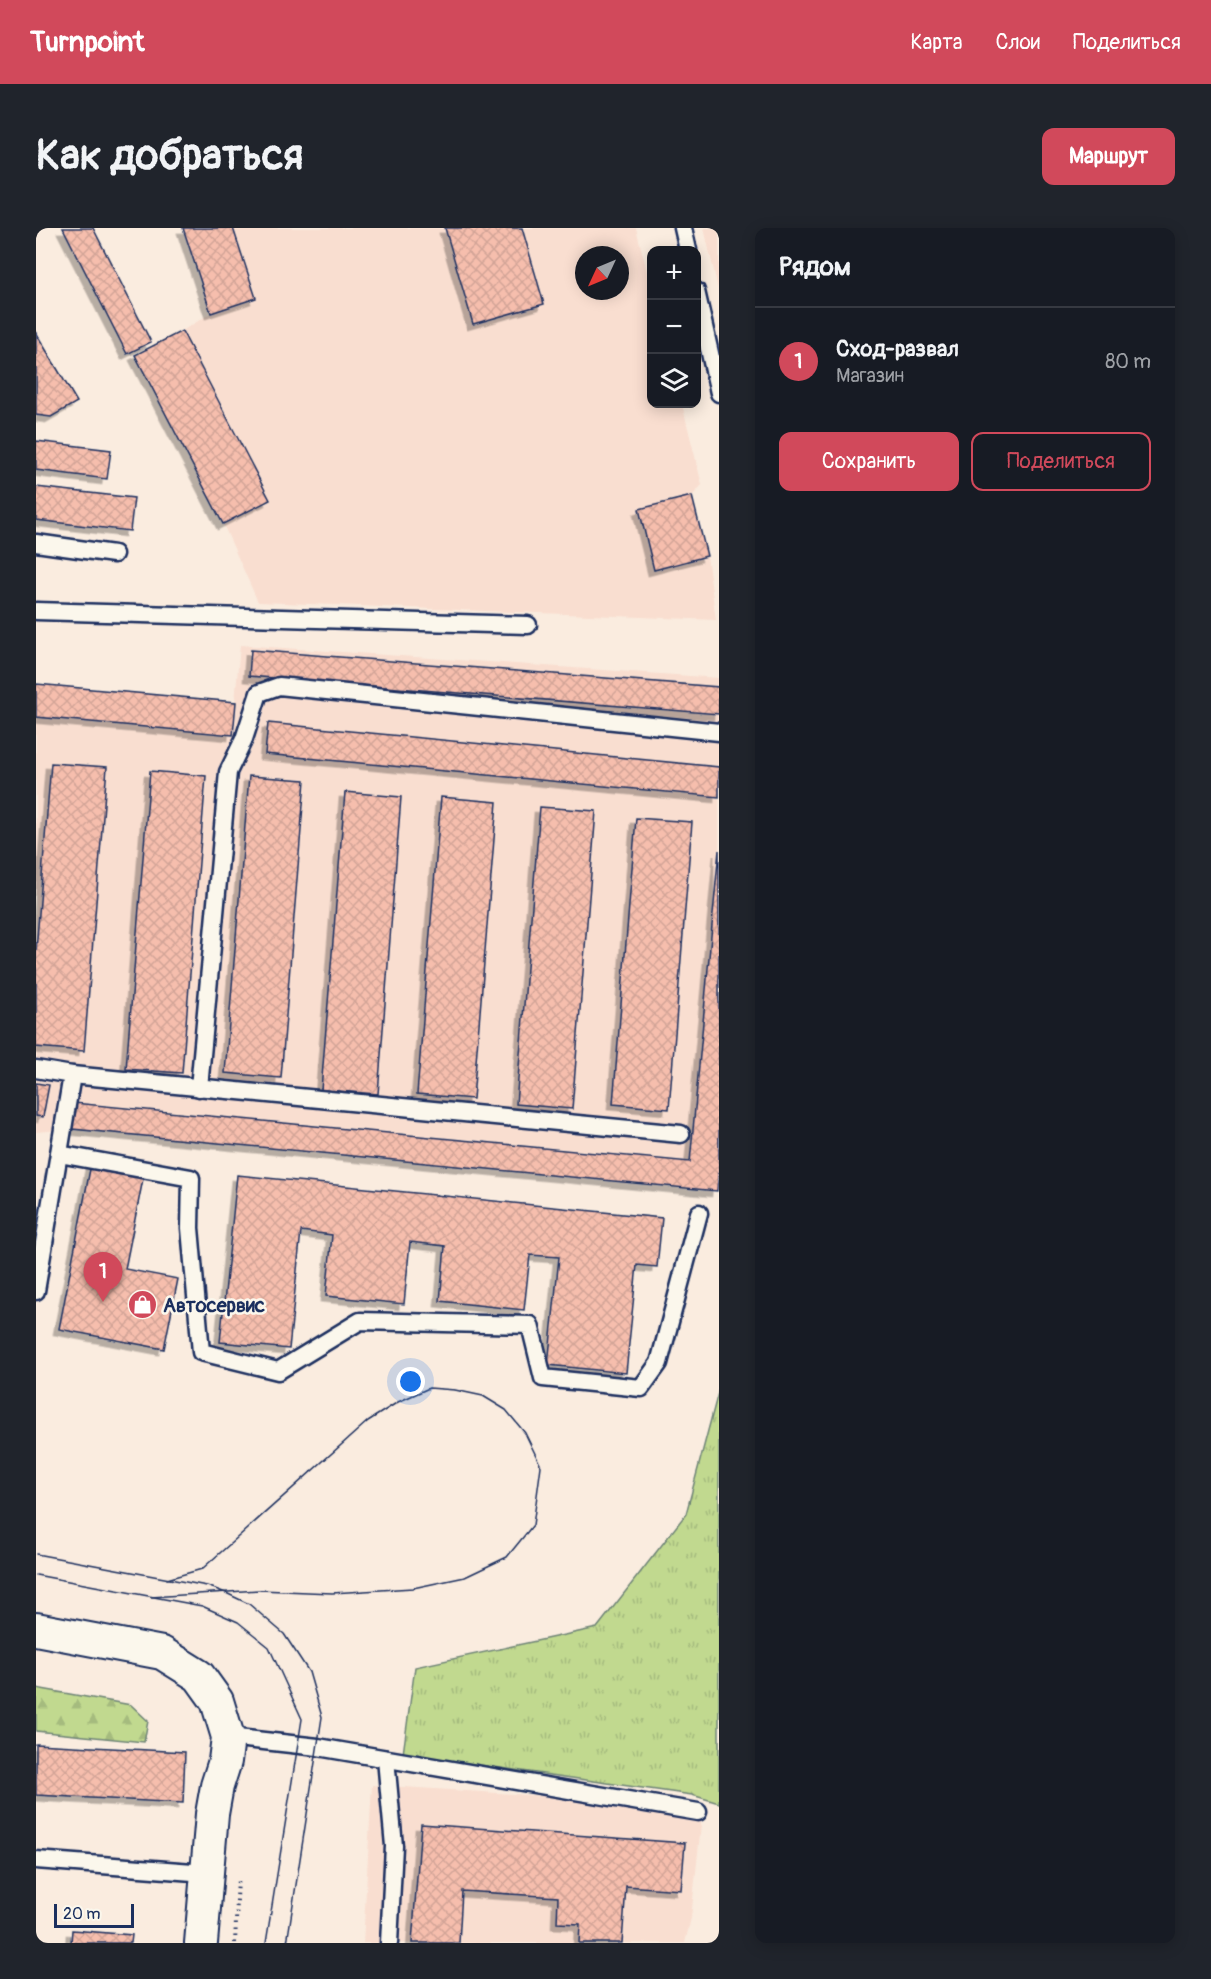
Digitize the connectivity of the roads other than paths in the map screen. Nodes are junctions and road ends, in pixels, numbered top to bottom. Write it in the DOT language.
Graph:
graph roads {
  1 [pos="682,228"];
  2 [pos="687,246"];
  3 [pos="698,300"];
  4 [pos="719,393"];
  5 [pos="36,543"];
  6 [pos="114,554"];
  7 [pos="36,611"];
  8 [pos="528,625"];
  9 [pos="719,732"];
  10 [pos="36,1069"];
  11 [pos="72,1075"];
  12 [pos="199,1088"];
  13 [pos="681,1134"];
  14 [pos="59,1154"];
  15 [pos="699,1213"];
  16 [pos="36,1291"];
  17 [pos="36,1629"];
  18 [pos="228,1737"];
  19 [pos="386,1759"];
  20 [pos="698,1812"];
  21 [pos="36,1860"];
  22 [pos="206,1873"];
  23 [pos="201,1943"];
  24 [pos="389,1943"];
  1 -- 2 [label="lane"];
  3 -- 4 [label="lane"];
  5 -- 6 [label="lane"];
  7 -- 8 [label="lane"];
  9 -- 12 [label="lane"];
  10 -- 11 [label="lane"];
  11 -- 12 [label="lane"];
  11 -- 14 [label="lane"];
  12 -- 13 [label="lane"];
  14 -- 15 [label="lane"];
  14 -- 16 [label="lane"];
  17 -- 18 [label="street"];
  18 -- 19 [label="lane"];
  18 -- 22 [label="street"];
  19 -- 20 [label="lane"];
  19 -- 24 [label="lane"];
  21 -- 22 [label="lane"];
  22 -- 23 [label="street"];
}
